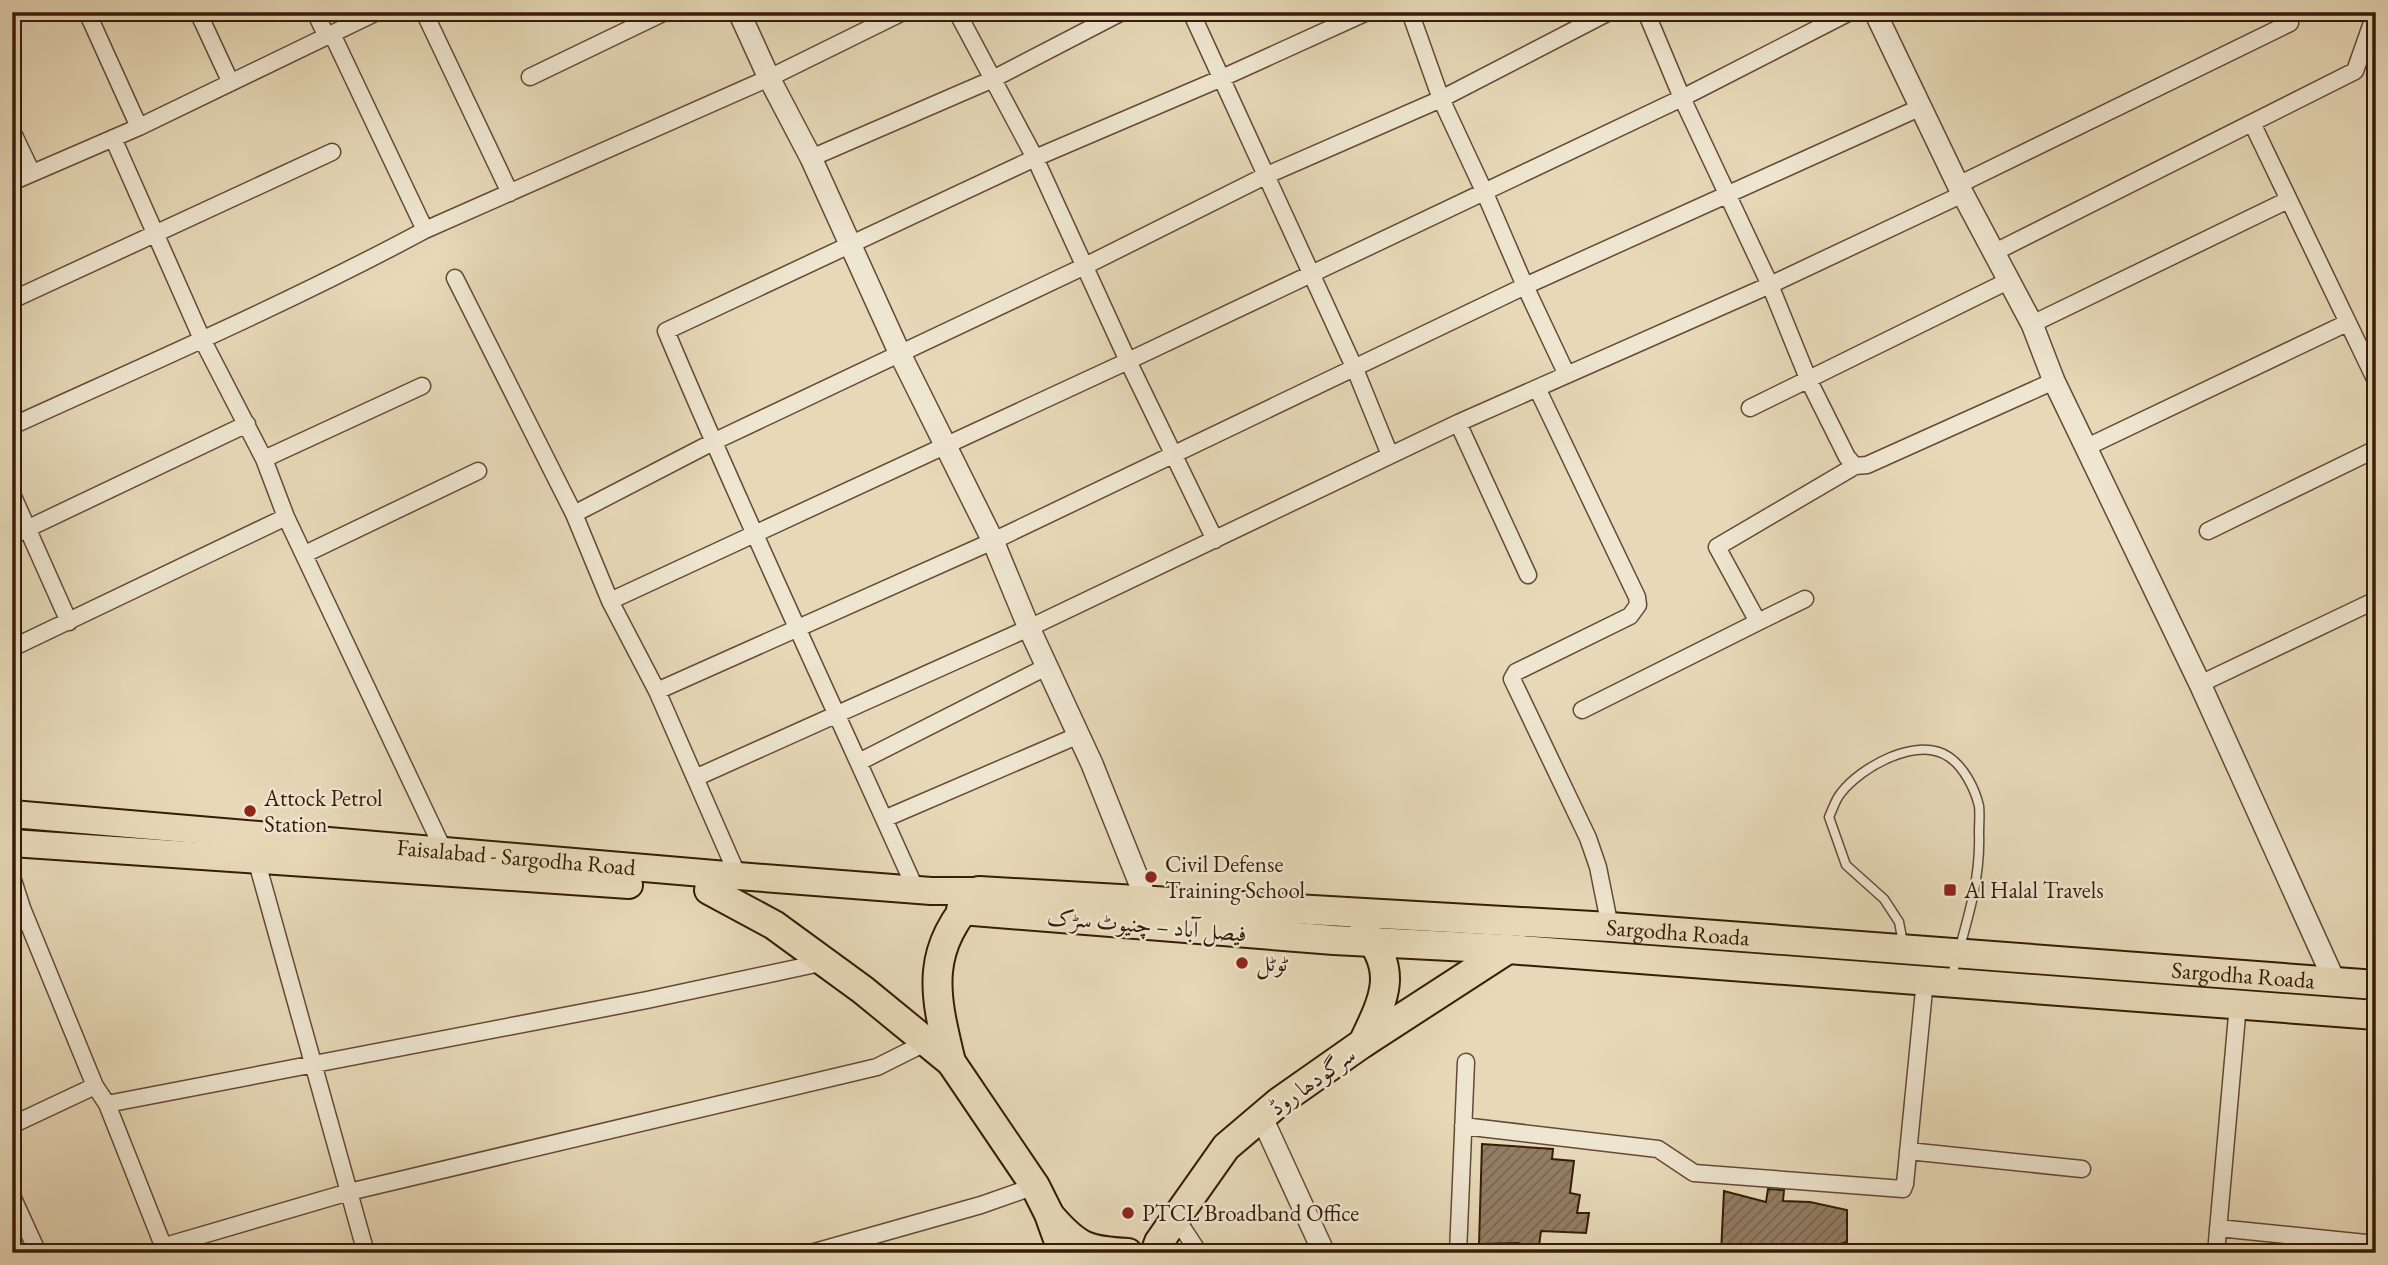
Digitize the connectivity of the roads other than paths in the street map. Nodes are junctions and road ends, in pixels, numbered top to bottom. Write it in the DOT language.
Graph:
graph roads {
  1 [pos="87,12"];
  2 [pos="198,12"];
  3 [pos="315,12"];
  4 [pos="377,12"];
  5 [pos="424,12"];
  6 [pos="665,12"];
  7 [pos="739,12"];
  8 [pos="903,12"];
  9 [pos="957,12"];
  10 [pos="1122,12"];
  11 [pos="1191,12"];
  12 [pos="1367,12"];
  13 [pos="1410,12"];
  14 [pos="1609,12"];
  15 [pos="1646,12"];
  16 [pos="1850,12"];
  17 [pos="1875,12"];
  18 [pos="2373,12"];
  19 [pos="2290,23"];
  20 [pos="330,36"];
  21 [pos="530,77"];
  22 [pos="769,78"];
  23 [pos="1222,78"];
  24 [pos="991,79"];
  25 [pos="230,81"];
  26 [pos="1682,98"];
  27 [pos="1441,99"];
  28 [pos="1919,108"];
  29 [pos="2252,123"];
  30 [pos="139,127"];
  31 [pos="12,131"];
  32 [pos="113,138"];
  33 [pos="332,152"];
  34 [pos="1035,158"];
  35 [pos="811,159"];
  36 [pos="32,173"];
  37 [pos="1265,176"];
  38 [pos="12,182"];
  39 [pos="1961,189"];
  40 [pos="1484,191"];
  41 [pos="510,193"];
  42 [pos="1728,195"];
  43 [pos="2288,200"];
  44 [pos="425,230"];
  45 [pos="154,233"];
  46 [pos="852,246"];
  47 [pos="1993,253"];
  48 [pos="1085,266"];
  49 [pos="1311,273"];
  50 [pos="455,278"];
  51 [pos="2008,281"];
  52 [pos="1770,285"];
  53 [pos="1525,286"];
  54 [pos="12,300"];
  55 [pos="2347,323"];
  56 [pos="2032,324"];
  57 [pos="202,339"];
  58 [pos="900,354"];
  59 [pos="1128,361"];
  60 [pos="1355,369"];
  61 [pos="1567,375"];
  62 [pos="1809,381"];
  63 [pos="2054,381"];
  64 [pos="2376,381"];
  65 [pos="422,386"];
  66 [pos="1537,388"];
  67 [pos="1750,408"];
  68 [pos="1458,423"];
  69 [pos="247,424"];
  70 [pos="12,426"];
  71 [pos="713,442"];
  72 [pos="944,444"];
  73 [pos="2087,447"];
  74 [pos="2376,449"];
  75 [pos="1173,454"];
  76 [pos="1390,455"];
  77 [pos="264,459"];
  78 [pos="1855,466"];
  79 [pos="478,471"];
  80 [pos="12,494"];
  81 [pos="574,514"];
  82 [pos="286,517"];
  83 [pos="28,529"];
  84 [pos="2208,531"];
  85 [pos="756,534"];
  86 [pos="12,536"];
  87 [pos="1215,540"];
  88 [pos="993,541"];
  89 [pos="305,554"];
  90 [pos="1528,575"];
  91 [pos="1805,599"];
  92 [pos="2376,600"];
  93 [pos="610,601"];
  94 [pos="69,622"];
  95 [pos="1758,622"];
  96 [pos="1029,628"];
  97 [pos="799,629"];
  98 [pos="12,648"];
  99 [pos="1048,666"];
  100 [pos="2200,684"];
  101 [pos="657,691"];
  102 [pos="1582,710"];
  103 [pos="837,716"];
  104 [pos="1079,735"];
  105 [pos="859,762"];
  106 [pos="695,778"];
  107 [pos="12,814"];
  108 [pos="884,819"];
  109 [pos="12,843"];
  110 [pos="444,851"];
  111 [pos="256,859"];
  112 [pos="738,876"];
  113 [pos="12,877"];
  114 [pos="709,890"];
  115 [pos="916,890"];
  116 [pos="1146,899"];
  117 [pos="970,900"];
  118 [pos="1347,912"];
  119 [pos="1610,927"];
  120 [pos="1374,943"];
  121 [pos="1904,948"];
  122 [pos="1508,949"];
  123 [pos="1958,952"];
  124 [pos="825,962"];
  125 [pos="1937,981"];
  126 [pos="2335,982"];
  127 [pos="2376,985"];
  128 [pos="2238,1004"];
  129 [pos="2376,1015"];
  130 [pos="927,1042"];
  131 [pos="1363,1044"];
  132 [pos="951,1062"];
  133 [pos="1466,1062"];
  134 [pos="313,1063"];
  135 [pos="95,1086"];
  136 [pos="107,1104"];
  137 [pos="1262,1118"];
  138 [pos="12,1125"];
  139 [pos="1464,1126"];
  140 [pos="1908,1151"];
  141 [pos="2082,1168"];
  142 [pos="1035,1186"];
  143 [pos="349,1192"];
  144 [pos="12,1196"];
  145 [pos="1049,1214"];
  146 [pos="1176,1218"];
  147 [pos="2218,1228"];
  148 [pos="2376,1244"];
  149 [pos="1157,1247"];
  150 [pos="165,1249"];
  151 [pos="38,1253"];
  152 [pos="366,1253"];
  153 [pos="811,1253"];
  154 [pos="1063,1253"];
  155 [pos="1129,1253"];
  156 [pos="1199,1253"];
  157 [pos="1324,1253"];
  158 [pos="1458,1253"];
  159 [pos="2216,1253"];
  1 -- 30 [label="street"];
  2 -- 25 [label="street"];
  3 -- 20 [label="street"];
  4 -- 20 [label="street"];
  5 -- 41 [label="street"];
  6 -- 21 [label="street"];
  7 -- 22 [label="street"];
  8 -- 22 [label="street"];
  9 -- 24 [label="street"];
  10 -- 24 [label="street"];
  11 -- 23 [label="street"];
  12 -- 23 [label="street"];
  13 -- 27 [label="street"];
  14 -- 27 [label="street"];
  15 -- 26 [label="street"];
  16 -- 26 [label="street"];
  17 -- 28 [label="street"];
  18 -- 29 [label="street"];
  19 -- 39 [label="street"];
  20 -- 25 [label="street"];
  20 -- 44 [label="street"];
  22 -- 35 [label="street"];
  22 -- 41 [label="street"];
  23 -- 34 [label="street"];
  23 -- 37 [label="street"];
  24 -- 34 [label="street"];
  24 -- 35 [label="street"];
  25 -- 30 [label="street"];
  26 -- 40 [label="street"];
  26 -- 42 [label="street"];
  27 -- 37 [label="street"];
  27 -- 40 [label="street"];
  28 -- 39 [label="street"];
  28 -- 42 [label="street"];
  29 -- 43 [label="street"];
  29 -- 47 [label="street"];
  30 -- 32 [label="street"];
  31 -- 36 [label="street"];
  32 -- 36 [label="street"];
  32 -- 45 [label="street"];
  33 -- 45 [label="street"];
  34 -- 46 [label="street"];
  34 -- 48 [label="street"];
  35 -- 46 [label="street"];
  36 -- 38 [label="street"];
  37 -- 48 [label="street"];
  37 -- 49 [label="street"];
  39 -- 47 [label="street"];
  39 -- 52 [label="street"];
  40 -- 49 [label="street"];
  40 -- 53 [label="street"];
  41 -- 44 [label="street"];
  42 -- 52 [label="street"];
  42 -- 53 [label="street"];
  43 -- 55 [label="street"];
  43 -- 56 [label="street"];
  44 -- 57 [label="street"];
  45 -- 54 [label="street"];
  45 -- 57 [label="street"];
  46 -- 58 [label="street"];
  46 -- 71 [label="street"];
  47 -- 51 [label="street"];
  48 -- 58 [label="street"];
  48 -- 59 [label="street"];
  49 -- 59 [label="street"];
  49 -- 60 [label="street"];
  50 -- 81 [label="street"];
  51 -- 56 [label="street"];
  51 -- 62 [label="street"];
  52 -- 61 [label="street"];
  52 -- 62 [label="street"];
  53 -- 60 [label="street"];
  53 -- 61 [label="street"];
  55 -- 64 [label="street"];
  55 -- 73 [label="street"];
  56 -- 63 [label="street"];
  57 -- 69 [label="street"];
  57 -- 70 [label="street"];
  58 -- 71 [label="street"];
  58 -- 72 [label="street"];
  59 -- 72 [label="street"];
  59 -- 75 [label="street"];
  60 -- 75 [label="street"];
  60 -- 76 [label="street"];
  61 -- 66 [label="street"];
  62 -- 67 [label="street"];
  62 -- 78 [label="street"];
  63 -- 73 [label="street"];
  63 -- 78 [label="street"];
  65 -- 77 [label="street"];
  66 -- 68 [label="street"];
  66 -- 119 [label="street"];
  68 -- 76 [label="street"];
  68 -- 90 [label="street"];
  69 -- 77 [label="street"];
  69 -- 83 [label="street"];
  71 -- 81 [label="street"];
  71 -- 85 [label="street"];
  72 -- 85 [label="street"];
  72 -- 88 [label="street"];
  73 -- 100 [label="street"];
  74 -- 84 [label="street"];
  75 -- 87 [label="street"];
  75 -- 88 [label="street"];
  76 -- 87 [label="street"];
  77 -- 82 [label="street"];
  78 -- 95 [label="street"];
  79 -- 89 [label="street"];
  80 -- 83 [label="street"];
  81 -- 93 [label="street"];
  82 -- 89 [label="street"];
  82 -- 94 [label="street"];
  83 -- 86 [label="street"];
  83 -- 94 [label="street"];
  85 -- 93 [label="street"];
  85 -- 97 [label="street"];
  87 -- 96 [label="street"];
  88 -- 96 [label="street"];
  88 -- 97 [label="street"];
  89 -- 110 [label="street"];
  91 -- 95 [label="street"];
  92 -- 100 [label="street"];
  93 -- 101 [label="street"];
  94 -- 98 [label="street"];
  95 -- 102 [label="street"];
  96 -- 99 [label="street"];
  96 -- 103 [label="street"];
  97 -- 101 [label="street"];
  97 -- 103 [label="street"];
  99 -- 104 [label="street"];
  99 -- 105 [label="street"];
  100 -- 126 [label="street"];
  101 -- 106 [label="street"];
  103 -- 105 [label="street"];
  103 -- 106 [label="street"];
  104 -- 108 [label="street"];
  104 -- 116 [label="street"];
  105 -- 108 [label="street"];
  106 -- 112 [label="street"];
  107 -- 110 [label="main road, Faisalabad - Sargodha Road"];
  108 -- 115 [label="street"];
  109 -- 111 [label="main road, Faisalabad - Sargodha Road"];
  110 -- 112 [label="main road, Faisalabad - Sargodha Road"];
  111 -- 114 [label="main road, Faisalabad - Sargodha Road"];
  111 -- 134 [label="street"];
  112 -- 115 [label="main road, Faisalabad - Sargodha Road"];
  113 -- 135 [label="street"];
  114 -- 117 [label="main road, Faisalabad - Sargodha Road"];
  114 -- 124 [label="highway"];
  115 -- 117 [label="main road, Faisalabad - Sargodha Road"];
  116 -- 117 [label="highway, Sargodha Roada"];
  116 -- 118 [label="highway, Sargodha Roada"];
  117 -- 120 [label="highway, فیصل آباد – چنیوٹ سڑک"];
  117 -- 132 [label="highway"];
  118 -- 119 [label="highway, Sargodha Roada"];
  118 -- 120 [label="highway"];
  119 -- 121 [label="highway, Sargodha Roada"];
  120 -- 122 [label="highway, Sargodha Roada"];
  120 -- 131 [label="highway"];
  121 -- 123 [label="highway, Sargodha Roada"];
  121 -- 123 [label="lane"];
  122 -- 125 [label="highway, Sargodha Roada"];
  122 -- 131 [label="highway, سرگودھا روڈ"];
  123 -- 125 [label="lane"];
  123 -- 126 [label="highway, Sargodha Roada"];
  124 -- 130 [label="highway"];
  124 -- 134 [label="street"];
  125 -- 128 [label="highway, Sargodha Roada"];
  125 -- 140 [label="street"];
  126 -- 127 [label="highway, Sargodha Roada"];
  128 -- 129 [label="highway, Sargodha Roada"];
  128 -- 147 [label="street"];
  130 -- 132 [label="highway"];
  130 -- 143 [label="street"];
  131 -- 137 [label="highway, سرگودھا روڈ"];
  132 -- 142 [label="highway"];
  133 -- 139 [label="street"];
  134 -- 136 [label="street"];
  134 -- 143 [label="street"];
  135 -- 136 [label="street"];
  135 -- 138 [label="street"];
  136 -- 150 [label="street"];
  137 -- 146 [label="highway, سرگودھا روڈ"];
  137 -- 157 [label="street"];
  139 -- 140 [label="street"];
  139 -- 158 [label="street"];
  140 -- 141 [label="street"];
  142 -- 145 [label="highway"];
  142 -- 153 [label="street"];
  143 -- 150 [label="street"];
  143 -- 152 [label="street"];
  144 -- 151 [label="street"];
  145 -- 154 [label="highway"];
  145 -- 155 [label="highway"];
  146 -- 149 [label="highway, سرگودھا روڈ"];
  146 -- 156 [label="street"];
  147 -- 148 [label="street"];
  147 -- 159 [label="street"];
  149 -- 155 [label="highway"];
}
